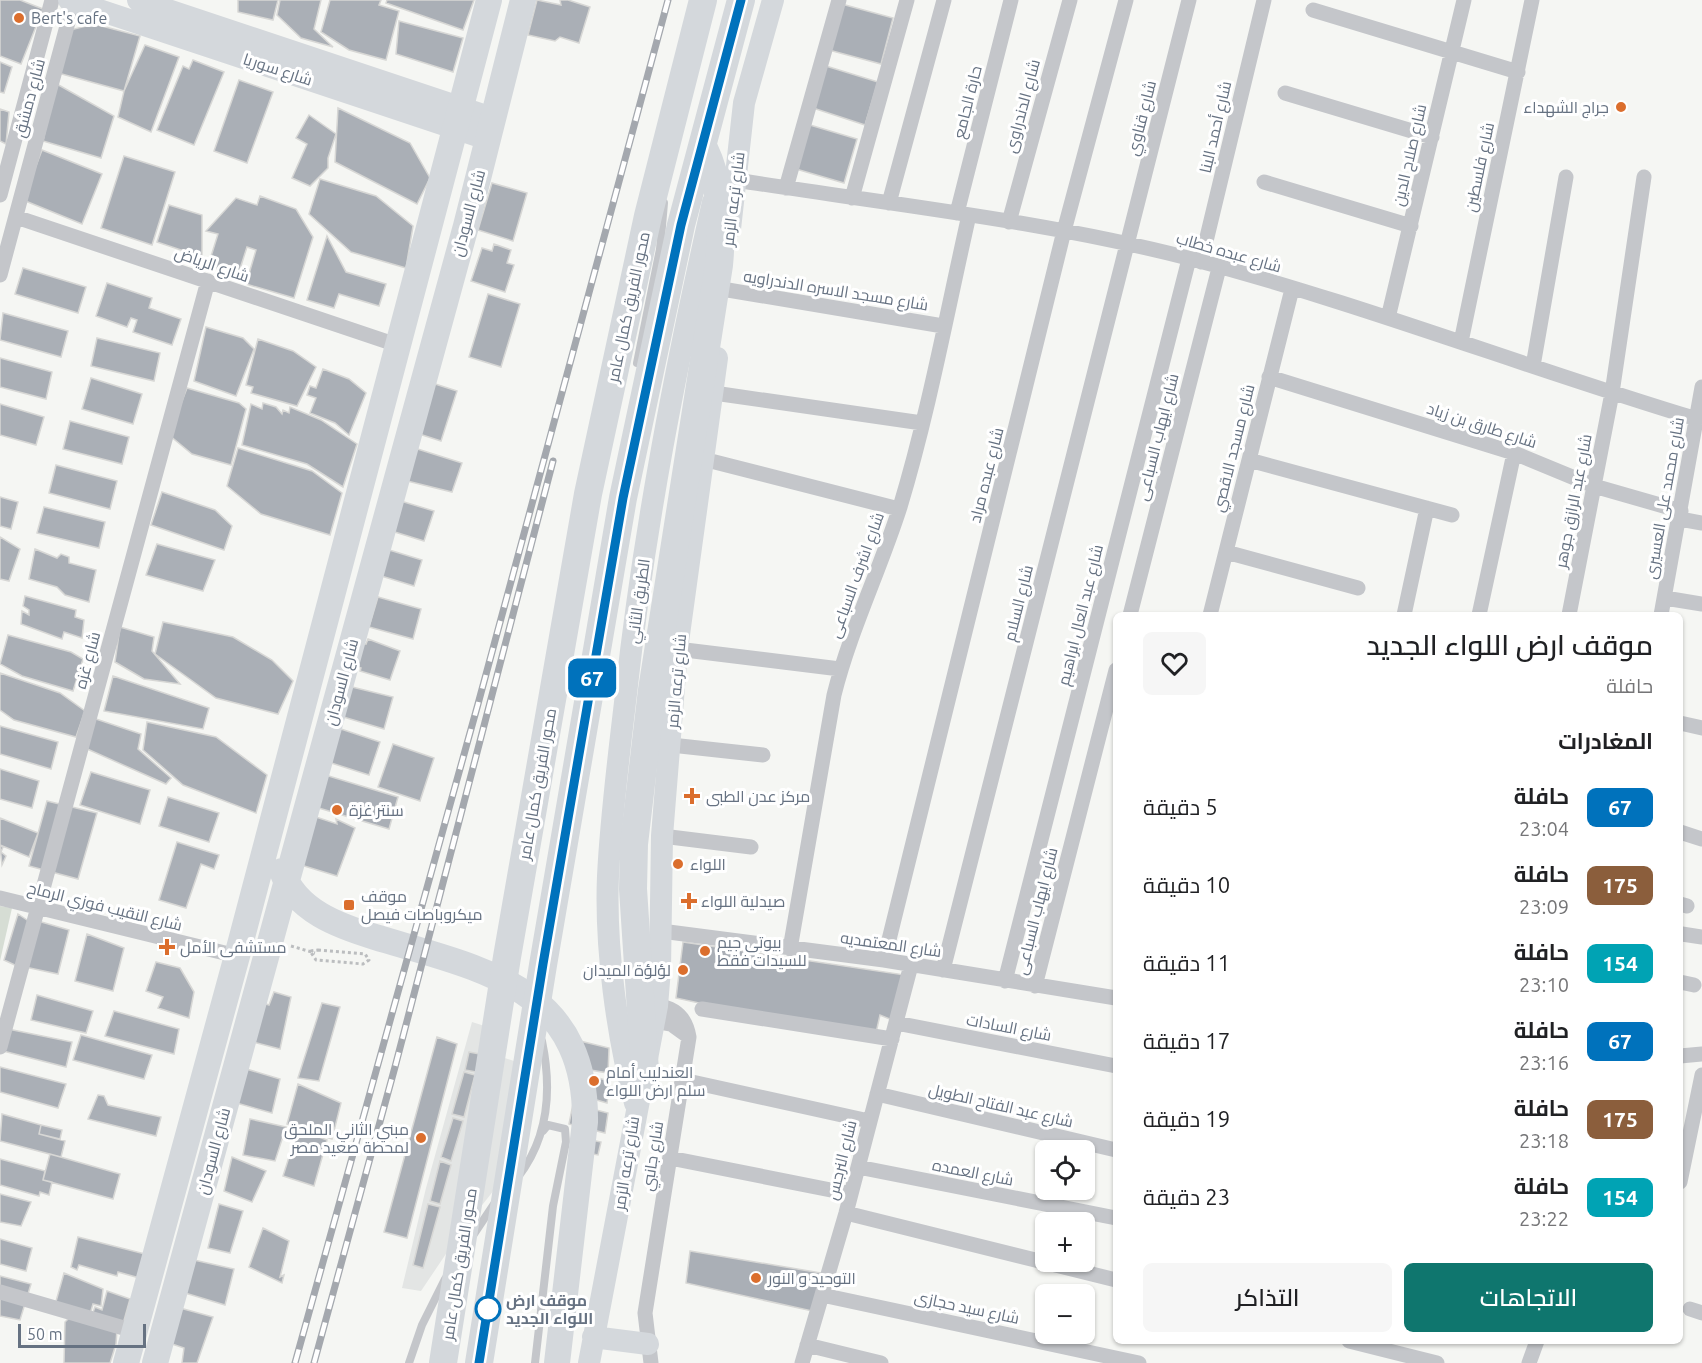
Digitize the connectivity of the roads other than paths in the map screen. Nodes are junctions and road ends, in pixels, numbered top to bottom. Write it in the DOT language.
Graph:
graph roads {
  1 [pos="67,0"];
  2 [pos="138,0"];
  3 [pos="489,0"];
  4 [pos="523,0"];
  5 [pos="695,0"];
  6 [pos="703,0"];
  7 [pos="741,0"];
  8 [pos="772,0"];
  9 [pos="839,0"];
  10 [pos="907,0"];
  11 [pos="944,0"];
  12 [pos="1011,0"];
  13 [pos="1070,0"];
  14 [pos="1126,0"];
  15 [pos="1189,0"];
  16 [pos="1264,0"];
  17 [pos="1464,0"];
  18 [pos="1532,0"];
  19 [pos="1313,10"];
  20 [pos="1452,51"];
  21 [pos="1518,72"];
  22 [pos="1285,93"];
  23 [pos="744,103"];
  24 [pos="457,118"];
  25 [pos="490,129"];
  26 [pos="1432,137"];
  27 [pos="703,146"];
  28 [pos="1566,177"];
  29 [pos="1644,177"];
  30 [pos="736,180"];
  31 [pos="1264,182"];
  32 [pos="786,189"];
  33 [pos="0,195"];
  34 [pos="852,198"];
  35 [pos="889,203"];
  36 [pos="963,214"];
  37 [pos="16,217"];
  38 [pos="1009,222"];
  39 [pos="466,226"];
  40 [pos="1411,226"];
  41 [pos="1064,231"];
  42 [pos="1128,244"];
  43 [pos="1195,260"];
  44 [pos="1219,268"];
  45 [pos="0,275"];
  46 [pos="208,281"];
  47 [pos="722,289"];
  48 [pos="1292,289"];
  49 [pos="1388,318"];
  50 [pos="943,326"];
  51 [pos="1461,342"];
  52 [pos="397,345"];
  53 [pos="1533,366"];
  54 [pos="636,373"];
  55 [pos="1269,377"];
  56 [pos="1702,387"];
  57 [pos="714,393"];
  58 [pos="1612,393"];
  59 [pos="1697,419"];
  60 [pos="922,423"];
  61 [pos="1697,444"];
  62 [pos="1514,453"];
  63 [pos="703,459"];
  64 [pos="1248,460"];
  65 [pos="1594,486"];
  66 [pos="1427,508"];
  67 [pos="899,509"];
  68 [pos="1452,515"];
  69 [pos="1680,515"];
  70 [pos="1702,523"];
  71 [pos="1226,552"];
  72 [pos="1358,588"];
  73 [pos="1665,598"];
  74 [pos="1702,604"];
  75 [pos="1131,612"];
  76 [pos="1211,612"];
  77 [pos="1405,612"];
  78 [pos="1480,612"];
  79 [pos="1570,612"];
  80 [pos="1662,612"];
  81 [pos="677,649"];
  82 [pos="840,669"];
  83 [pos="1113,682"];
  84 [pos="1683,724"];
  85 [pos="1702,728"];
  86 [pos="671,744"];
  87 [pos="763,755"];
  88 [pos="561,802"];
  89 [pos="1683,833"];
  90 [pos="662,836"];
  91 [pos="1702,839"];
  92 [pos="751,847"];
  93 [pos="0,898"];
  94 [pos="38,909"];
  95 [pos="661,931"];
  96 [pos="1683,934"];
  97 [pos="1702,937"];
  98 [pos="790,949"];
  99 [pos="237,956"];
  100 [pos="884,960"];
  101 [pos="911,964"];
  102 [pos="943,970"];
  103 [pos="1005,981"];
  104 [pos="1035,987"];
  105 [pos="1113,996"];
  106 [pos="702,1009"];
  107 [pos="656,1013"];
  108 [pos="896,1023"];
  109 [pos="892,1038"];
  110 [pos="0,1047"];
  111 [pos="1702,1054"];
  112 [pos="1683,1056"];
  113 [pos="1113,1065"];
  114 [pos="645,1071"];
  115 [pos="1702,1075"];
  116 [pos="683,1080"];
  117 [pos="877,1094"];
  118 [pos="636,1108"];
  119 [pos="869,1121"];
  120 [pos="542,1132"];
  121 [pos="1113,1149"];
  122 [pos="670,1158"];
  123 [pos="858,1167"];
  124 [pos="1683,1167"];
  125 [pos="851,1194"];
  126 [pos="846,1213"];
  127 [pos="1113,1217"];
  128 [pos="1113,1279"];
  129 [pos="0,1292"];
  130 [pos="822,1294"];
  131 [pos="134,1331"];
  132 [pos="593,1337"];
  133 [pos="1361,1344"];
  134 [pos="1536,1344"];
  135 [pos="648,1346"];
  136 [pos="807,1346"];
  137 [pos="126,1363"];
  138 [pos="155,1363"];
  139 [pos="409,1363"];
  140 [pos="443,1363"];
  141 [pos="479,1363"];
  142 [pos="536,1363"];
  143 [pos="557,1363"];
  144 [pos="589,1363"];
  145 [pos="802,1363"];
  146 [pos="881,1363"];
  147 [pos="1139,1363"];
  148 [pos="1437,1363"];
  149 [pos="1529,1363"];
  1 -- 24 [label="street, شارع سوريا"];
  1 -- 33 [label="street, شارع دمشق"];
  1 -- 37 [label="street, شارع دمشق"];
  2 -- 24 [label="street, شارع سوريا"];
  3 -- 24 [label="main road, شارع السودان"];
  4 -- 25 [label="main road, شارع السودان"];
  5 -- 54 [label="lane"];
  6 -- 140 [label="highway, محور الفريق كمال عامر"];
  7 -- 27 [label="highway, محور الفريق كمال عامر"];
  8 -- 23 [label="street, شارع ترعه الزمر"];
  9 -- 32 [label="street"];
  10 -- 34 [label="street"];
  11 -- 35 [label="street"];
  12 -- 36 [label="street, حارة الجامع"];
  13 -- 38 [label="street, شارع الدندراوى"];
  14 -- 41 [label="street, شارع عبده مراد"];
  15 -- 42 [label="street, شارع قناوي"];
  16 -- 43 [label="street, شارع أحمد البنا"];
  17 -- 20 [label="street, شارع صلاح الدين"];
  18 -- 21 [label="street, شارع فلسطين"];
  19 -- 20 [label="street"];
  20 -- 21 [label="street"];
  20 -- 26 [label="street, شارع صلاح الدين"];
  21 -- 51 [label="street, شارع فلسطين"];
  22 -- 26 [label="street"];
  23 -- 30 [label="street, شارع ترعه الزمر"];
  23 -- 118 [label="street, الطريق الثاني"];
  24 -- 25 [label="street, شارع سوريا"];
  24 -- 52 [label="main road, شارع السودان"];
  25 -- 39 [label="main road, شارع السودان"];
  26 -- 40 [label="street, شارع صلاح الدين"];
  27 -- 114 [label="highway"];
  27 -- 141 [label="highway, محور الفريق كمال عامر"];
  28 -- 53 [label="street"];
  29 -- 58 [label="street, شارع عبد الرازق جوهر"];
  30 -- 32 [label="street, شارع عبده خطاب"];
  30 -- 47 [label="street, شارع ترعه الزمر"];
  31 -- 40 [label="street"];
  32 -- 34 [label="street, شارع عبده خطاب"];
  34 -- 35 [label="street, شارع عبده خطاب"];
  35 -- 36 [label="street, شارع عبده خطاب"];
  36 -- 38 [label="street, شارع عبده خطاب"];
  36 -- 50 [label="street, شارع اشرف السباعى"];
  37 -- 45 [label="street, شارع دمشق"];
  37 -- 46 [label="street, شارع الرياض"];
  38 -- 41 [label="street, شارع عبده خطاب"];
  39 -- 138 [label="main road, شارع السودان"];
  39 -- 143 [label="main road"];
  40 -- 49 [label="street, شارع صلاح الدين"];
  41 -- 42 [label="street, شارع عبده خطاب"];
  41 -- 100 [label="street, شارع عبده مراد"];
  42 -- 43 [label="street, شارع عبده خطاب"];
  42 -- 102 [label="street, شارع السلام"];
  43 -- 44 [label="street, شارع عبده خطاب"];
  43 -- 103 [label="street, شارع عبد العال ابراهيم"];
  44 -- 48 [label="street, شارع عبده خطاب"];
  44 -- 75 [label="street, شارع ايهاب السباعى"];
  46 -- 52 [label="street, شارع الرياض"];
  46 -- 94 [label="street, شارع غزه"];
  47 -- 50 [label="street, شارع مسجد الاسره الدندراويه"];
  47 -- 57 [label="street, شارع ترعه الزمر"];
  48 -- 49 [label="street, شارع عبده خطاب"];
  48 -- 55 [label="street, شارع مسجد الاقصي"];
  49 -- 51 [label="street, شارع عبده خطاب"];
  50 -- 60 [label="street, شارع اشرف السباعى"];
  51 -- 53 [label="street, شارع عبده خطاب"];
  52 -- 99 [label="main road, شارع السودان"];
  53 -- 58 [label="street, شارع عبده خطاب"];
  55 -- 62 [label="street, شارع طارق بن زياد"];
  55 -- 64 [label="street, شارع مسجد الاقصي"];
  56 -- 59 [label="street, شارع محمد على العسيرى"];
  57 -- 60 [label="street"];
  57 -- 63 [label="street, شارع ترعه الزمر"];
  58 -- 59 [label="street, شارع عبده خطاب"];
  58 -- 65 [label="street, شارع عبد الرازق جوهر"];
  59 -- 61 [label="street, شارع محمد على العسيرى"];
  60 -- 67 [label="street, شارع اشرف السباعى"];
  61 -- 69 [label="street, شارع محمد على العسيرى"];
  62 -- 65 [label="street, شارع طارق بن زياد"];
  62 -- 78 [label="street"];
  63 -- 67 [label="street"];
  63 -- 81 [label="street, شارع ترعه الزمر"];
  64 -- 66 [label="street"];
  64 -- 71 [label="street, شارع مسجد الاقصي"];
  65 -- 69 [label="street, شارع طارق بن زياد"];
  65 -- 79 [label="street, شارع عبد الرازق جوهر"];
  66 -- 68 [label="street"];
  66 -- 77 [label="street"];
  67 -- 82 [label="street, شارع اشرف السباعى"];
  69 -- 70 [label="street, شارع طارق بن زياد"];
  69 -- 73 [label="street, شارع محمد على العسيرى"];
  71 -- 72 [label="street"];
  71 -- 76 [label="street, شارع مسجد الاقصي"];
  73 -- 74 [label="street"];
  73 -- 80 [label="street, شارع محمد على العسيرى"];
  81 -- 82 [label="street"];
  81 -- 86 [label="street, شارع ترعه الزمر"];
  82 -- 98 [label="street, شارع اشرف السباعى"];
  83 -- 104 [label="street, شارع ايهاب السباعى"];
  84 -- 85 [label="street"];
  86 -- 87 [label="street"];
  86 -- 90 [label="street, شارع ترعه الزمر"];
  88 -- 120 [label="lane"];
  89 -- 91 [label="street"];
  90 -- 92 [label="street"];
  90 -- 95 [label="street, شارع ترعه الزمر"];
  93 -- 94 [label="street, شارع النقيب فوزي الرماح"];
  94 -- 99 [label="street, شارع النقيب فوزي الرماح"];
  94 -- 110 [label="street, شارع غزه"];
  95 -- 98 [label="street, شارع المعتمديه"];
  95 -- 107 [label="street, شارع ترعه الزمر"];
  96 -- 97 [label="street"];
  98 -- 100 [label="street, شارع المعتمديه"];
  99 -- 131 [label="main road, شارع السودان"];
  100 -- 101 [label="street, شارع المعتمديه"];
  101 -- 102 [label="street, شارع المعتمديه"];
  101 -- 108 [label="street, شارع النرجس"];
  102 -- 103 [label="street, شارع المعتمديه"];
  103 -- 104 [label="street, شارع المعتمديه"];
  104 -- 105 [label="street, شارع المعتمديه"];
  106 -- 109 [label="street"];
  107 -- 114 [label="street, شارع ترعه الزمر"];
  107 -- 116 [label="street, شارع جانبي"];
  108 -- 109 [label="street, شارع النرجس"];
  108 -- 113 [label="street, شارع السادات"];
  109 -- 117 [label="street, شارع النرجس"];
  111 -- 112 [label="street"];
  114 -- 118 [label="street, شارع ترعه الزمر"];
  115 -- 124 [label="street"];
  116 -- 119 [label="street"];
  116 -- 122 [label="street, شارع جانبي"];
  117 -- 119 [label="street, شارع النرجس"];
  117 -- 121 [label="street, شارع عبد الفتاح الطويل"];
  118 -- 132 [label="street, شارع ترعه الزمر"];
  119 -- 123 [label="street, شارع النرجس"];
  120 -- 139 [label="lane"];
  120 -- 142 [label="lane"];
  122 -- 125 [label="street"];
  122 -- 135 [label="street, شارع جانبي"];
  123 -- 125 [label="street, شارع النرجس"];
  123 -- 127 [label="street, شارع العمده"];
  125 -- 126 [label="street, شارع النرجس"];
  126 -- 128 [label="street"];
  126 -- 130 [label="street, شارع النرجس"];
  129 -- 131 [label="street"];
  130 -- 136 [label="street, شارع النرجس"];
  130 -- 147 [label="street, شارع سيد حجازى"];
  131 -- 137 [label="main road, شارع السودان"];
  132 -- 135 [label="street"];
  132 -- 144 [label="street, شارع ترعه الزمر"];
  133 -- 148 [label="street"];
  134 -- 149 [label="street"];
  136 -- 145 [label="street, شارع النرجس"];
  136 -- 146 [label="street"];
}
